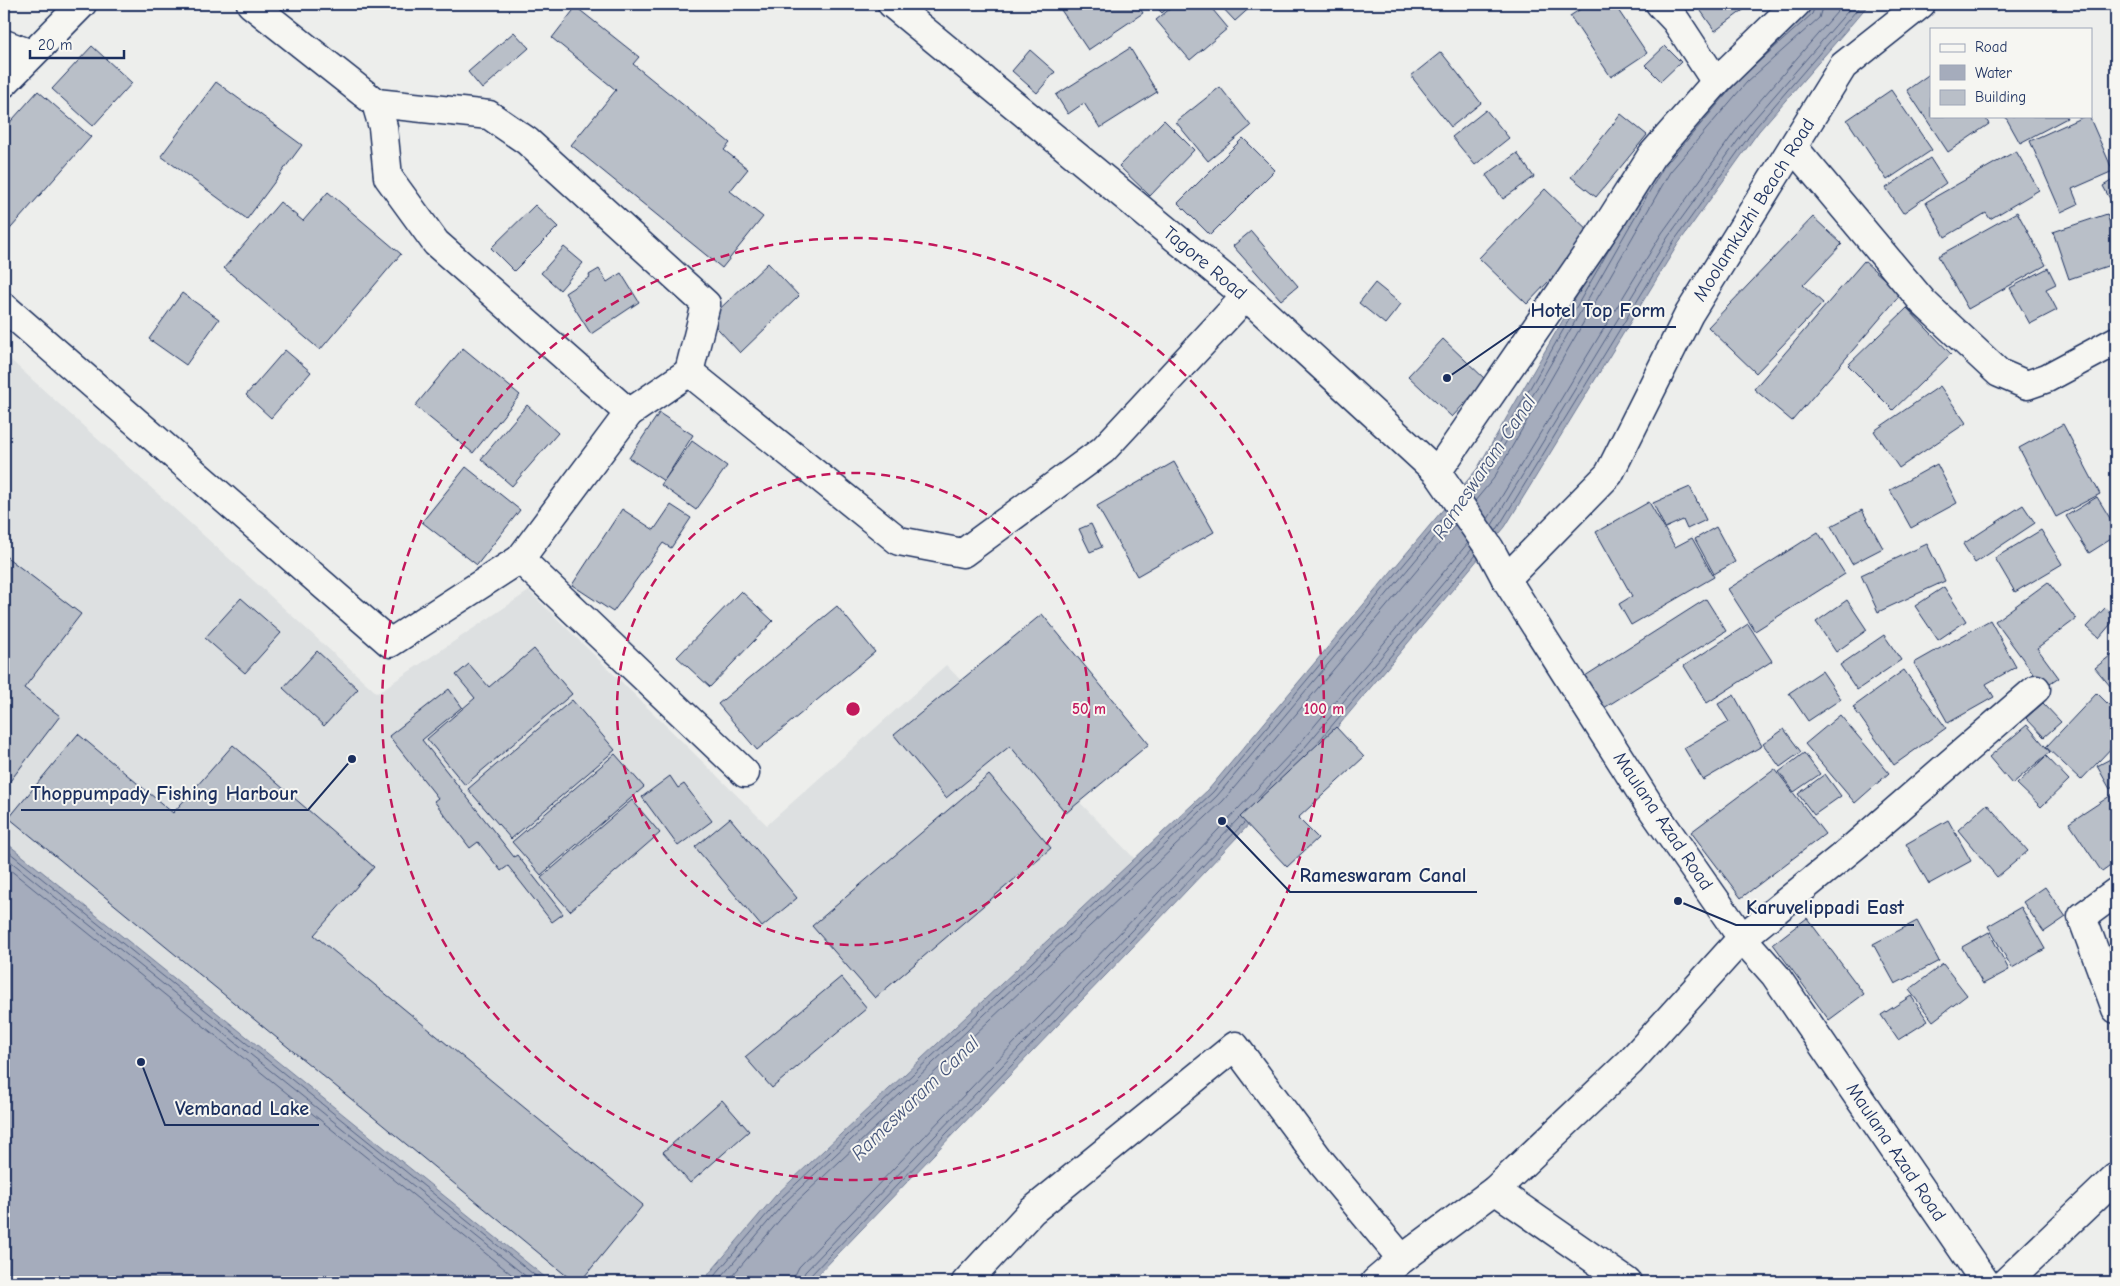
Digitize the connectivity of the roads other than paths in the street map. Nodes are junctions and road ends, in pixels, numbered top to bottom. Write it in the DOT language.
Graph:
graph roads {
  1 [pos="82,4"];
  2 [pos="251,4"];
  3 [pos="892,4"];
  4 [pos="1660,4"];
  5 [pos="1796,4"];
  6 [pos="1921,4"];
  7 [pos="4,44"];
  8 [pos="31,54"];
  9 [pos="1716,82"];
  10 [pos="4,83"];
  11 [pos="376,103"];
  12 [pos="1794,148"];
  13 [pos="1246,296"];
  14 [pos="4,307"];
  15 [pos="2116,341"];
  16 [pos="689,372"];
  17 [pos="629,413"];
  18 [pos="1440,477"];
  19 [pos="1490,549"];
  20 [pos="520,559"];
  21 [pos="1506,579"];
  22 [pos="2036,689"];
  23 [pos="745,773"];
  24 [pos="2116,892"];
  25 [pos="1742,938"];
  26 [pos="2116,1009"];
  27 [pos="2116,1177"];
  28 [pos="1495,1190"];
  29 [pos="1402,1259"];
  30 [pos="966,1282"];
  31 [pos="1375,1282"];
  32 [pos="1627,1282"];
  33 [pos="1985,1282"];
  34 [pos="2006,1282"];
  1 -- 8 [label="street"];
  2 -- 11 [label="street"];
  3 -- 13 [label="street, Tagore Road"];
  4 -- 9 [label="street"];
  5 -- 9 [label="street"];
  6 -- 12 [label="street, Moolamkuzhi Beach Road"];
  7 -- 8 [label="street"];
  8 -- 10 [label="street"];
  9 -- 18 [label="street"];
  11 -- 16 [label="street"];
  11 -- 17 [label="street"];
  12 -- 15 [label="street"];
  12 -- 21 [label="street, Moolamkuzhi Beach Road"];
  13 -- 16 [label="street"];
  13 -- 18 [label="street, Tagore Road"];
  14 -- 20 [label="street"];
  16 -- 17 [label="street"];
  17 -- 20 [label="street"];
  18 -- 19 [label="street, Tagore Road"];
  19 -- 21 [label="street, Maulana Azad Road"];
  20 -- 23 [label="street"];
  21 -- 25 [label="street, Maulana Azad Road"];
  22 -- 25 [label="street"];
  24 -- 26 [label="street"];
  25 -- 28 [label="street"];
  25 -- 33 [label="street, Maulana Azad Road"];
  27 -- 34 [label="street"];
  28 -- 29 [label="street"];
  28 -- 32 [label="street"];
  29 -- 30 [label="street"];
  29 -- 31 [label="street"];
}
